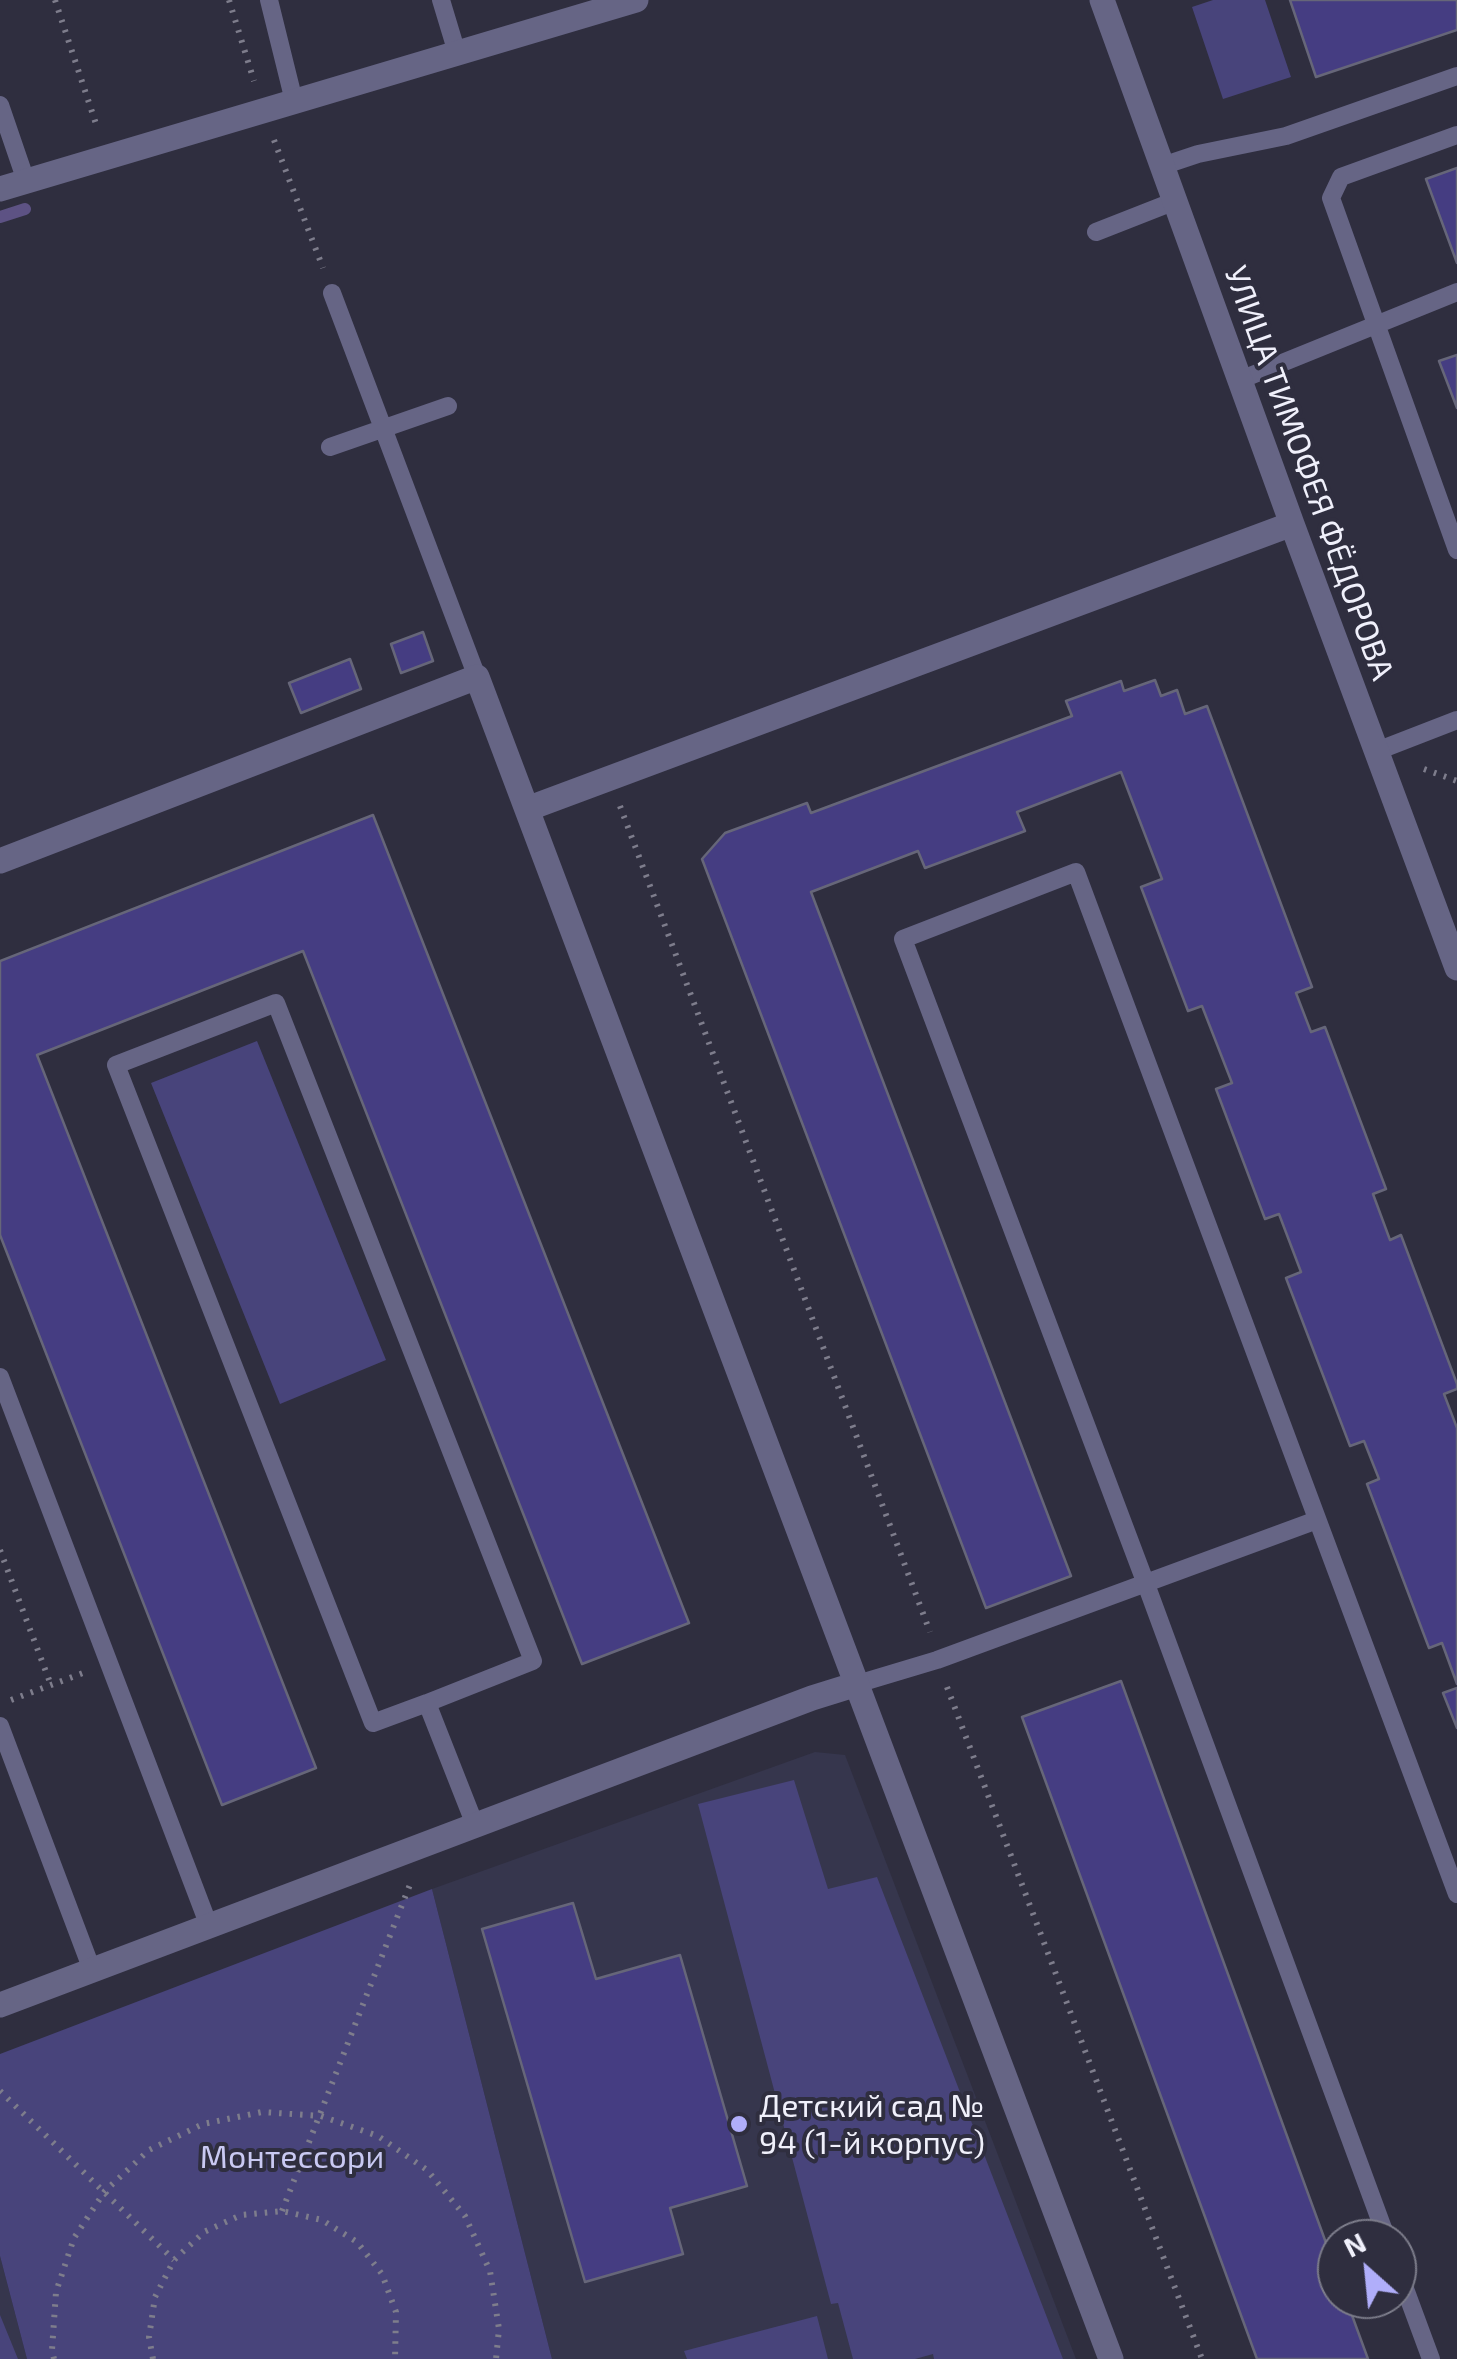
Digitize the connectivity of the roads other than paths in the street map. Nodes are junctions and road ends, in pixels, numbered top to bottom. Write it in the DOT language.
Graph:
graph roads {
  1 [pos="269,0"];
  2 [pos="441,0"];
  3 [pos="636,0"];
  4 [pos="1102,0"];
  5 [pos="457,53"];
  6 [pos="1457,76"];
  7 [pos="294,101"];
  8 [pos="0,105"];
  9 [pos="1457,135"];
  10 [pos="1162,166"];
  11 [pos="26,181"];
  12 [pos="0,189"];
  13 [pos="1175,201"];
  14 [pos="1096,232"];
  15 [pos="1457,292"];
  16 [pos="332,293"];
  17 [pos="1378,324"];
  18 [pos="1240,380"];
  19 [pos="448,406"];
  20 [pos="384,428"];
  21 [pos="330,447"];
  22 [pos="1292,524"];
  23 [pos="1457,550"];
  24 [pos="477,677"];
  25 [pos="1457,720"];
  26 [pos="1377,751"];
  27 [pos="527,809"];
  28 [pos="0,861"];
  29 [pos="1457,968"];
  30 [pos="0,1377"];
  31 [pos="1318,1520"];
  32 [pos="1146,1584"];
  33 [pos="857,1684"];
  34 [pos="427,1702"];
  35 [pos="0,1726"];
  36 [pos="475,1825"];
  37 [pos="1457,1894"];
  38 [pos="209,1926"];
  39 [pos="92,1970"];
  40 [pos="0,2005"];
  41 [pos="1380,2219"];
  42 [pos="1416,2319"];
  43 [pos="1111,2359"];
  44 [pos="1431,2359"];
  1 -- 7 [label="lane"];
  2 -- 5 [label="lane"];
  3 -- 5 [label="street"];
  4 -- 10 [label="street, УЛИЦА ТИМОФЕЯ ФЁДОРОВА"];
  5 -- 7 [label="street"];
  6 -- 10 [label="lane"];
  7 -- 11 [label="street"];
  8 -- 11 [label="lane"];
  9 -- 17 [label="lane"];
  10 -- 13 [label="street, УЛИЦА ТИМОФЕЯ ФЁДОРОВА"];
  11 -- 12 [label="street"];
  13 -- 14 [label="lane"];
  13 -- 18 [label="street, УЛИЦА ТИМОФЕЯ ФЁДОРОВА"];
  15 -- 17 [label="lane"];
  16 -- 20 [label="lane"];
  17 -- 18 [label="lane"];
  17 -- 23 [label="lane"];
  18 -- 22 [label="street, УЛИЦА ТИМОФЕЯ ФЁДОРОВА"];
  19 -- 20 [label="lane"];
  20 -- 21 [label="lane"];
  20 -- 24 [label="lane"];
  22 -- 26 [label="street, УЛИЦА ТИМОФЕЯ ФЁДОРОВА"];
  22 -- 27 [label="street"];
  24 -- 27 [label="street"];
  24 -- 28 [label="street"];
  25 -- 26 [label="lane"];
  26 -- 29 [label="street, УЛИЦА ТИМОФЕЯ ФЁДОРОВА"];
  27 -- 33 [label="street"];
  30 -- 38 [label="lane"];
  31 -- 32 [label="lane"];
  31 -- 32 [label="lane"];
  31 -- 37 [label="lane"];
  32 -- 33 [label="lane"];
  32 -- 41 [label="lane"];
  33 -- 36 [label="street"];
  33 -- 43 [label="street"];
  34 -- 34 [label="lane"];
  34 -- 36 [label="lane"];
  35 -- 39 [label="lane"];
  36 -- 38 [label="street"];
  38 -- 39 [label="street"];
  39 -- 40 [label="street"];
  42 -- 44 [label="lane"];
}
